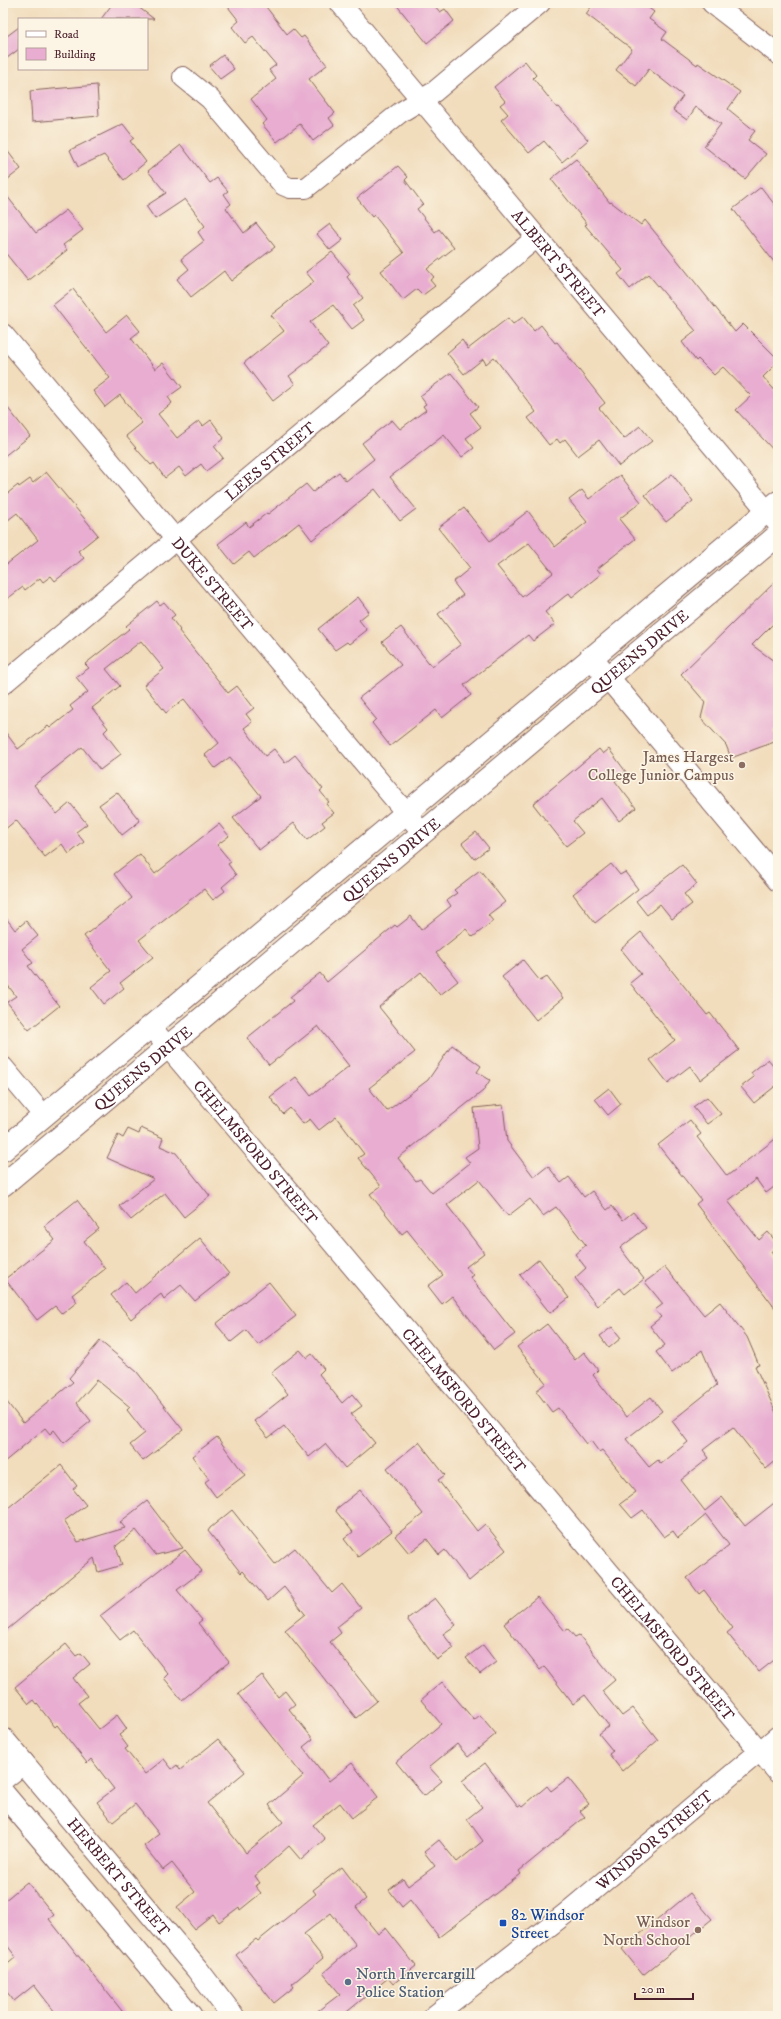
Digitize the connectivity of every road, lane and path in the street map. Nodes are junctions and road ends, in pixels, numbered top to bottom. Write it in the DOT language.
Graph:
graph roads {
  1 [pos="340,3"];
  2 [pos="540,3"];
  3 [pos="712,3"];
  4 [pos="778,54"];
  5 [pos="183,77"];
  6 [pos="421,100"];
  7 [pos="537,237"];
  8 [pos="3,334"];
  9 [pos="774,512"];
  10 [pos="778,535"];
  11 [pos="176,539"];
  12 [pos="591,657"];
  13 [pos="608,678"];
  14 [pos="3,684"];
  15 [pos="406,813"];
  16 [pos="423,833"];
  17 [pos="778,880"];
  18 [pos="151,1027"];
  19 [pos="168,1047"];
  20 [pos="3,1067"];
  21 [pos="44,1116"];
  22 [pos="3,1150"];
  23 [pos="3,1185"];
  24 [pos="778,1736"];
  25 [pos="3,1739"];
  26 [pos="760,1752"];
  27 [pos="22,1763"];
  28 [pos="778,1773"];
  29 [pos="3,1779"];
  30 [pos="3,1793"];
  31 [pos="191,2016"];
  32 [pos="234,2016"];
  33 [pos="434,2016"];
  1 -- 6 [label="street, ALBERT STREET"];
  2 -- 6 [label="street"];
  3 -- 4 [label="street"];
  5 -- 6 [label="street"];
  6 -- 7 [label="street, ALBERT STREET"];
  7 -- 9 [label="street, ALBERT STREET"];
  7 -- 11 [label="street, LEES STREET"];
  8 -- 11 [label="street, DUKE STREET"];
  9 -- 12 [label="main road, QUEENS DRIVE"];
  10 -- 13 [label="main road, QUEENS DRIVE"];
  11 -- 14 [label="street, LEES STREET"];
  11 -- 15 [label="street, DUKE STREET"];
  12 -- 13 [label="main road"];
  12 -- 15 [label="main road, QUEENS DRIVE"];
  13 -- 16 [label="main road, QUEENS DRIVE"];
  13 -- 17 [label="main road"];
  15 -- 16 [label="street, DUKE STREET"];
  15 -- 18 [label="main road, QUEENS DRIVE"];
  16 -- 19 [label="main road, QUEENS DRIVE"];
  18 -- 19 [label="street, CHELMSFORD STREET"];
  18 -- 21 [label="main road, QUEENS DRIVE"];
  19 -- 23 [label="main road, QUEENS DRIVE"];
  19 -- 26 [label="street, CHELMSFORD STREET"];
  20 -- 21 [label="street"];
  21 -- 22 [label="main road, QUEENS DRIVE"];
  24 -- 26 [label="street, WINDSOR STREET"];
  25 -- 27 [label="main road, HERBERT STREET"];
  26 -- 28 [label="street, CHELMSFORD STREET"];
  26 -- 33 [label="street, WINDSOR STREET"];
  27 -- 29 [label="main road"];
  27 -- 32 [label="main road, HERBERT STREET"];
  30 -- 31 [label="main road"];
}
